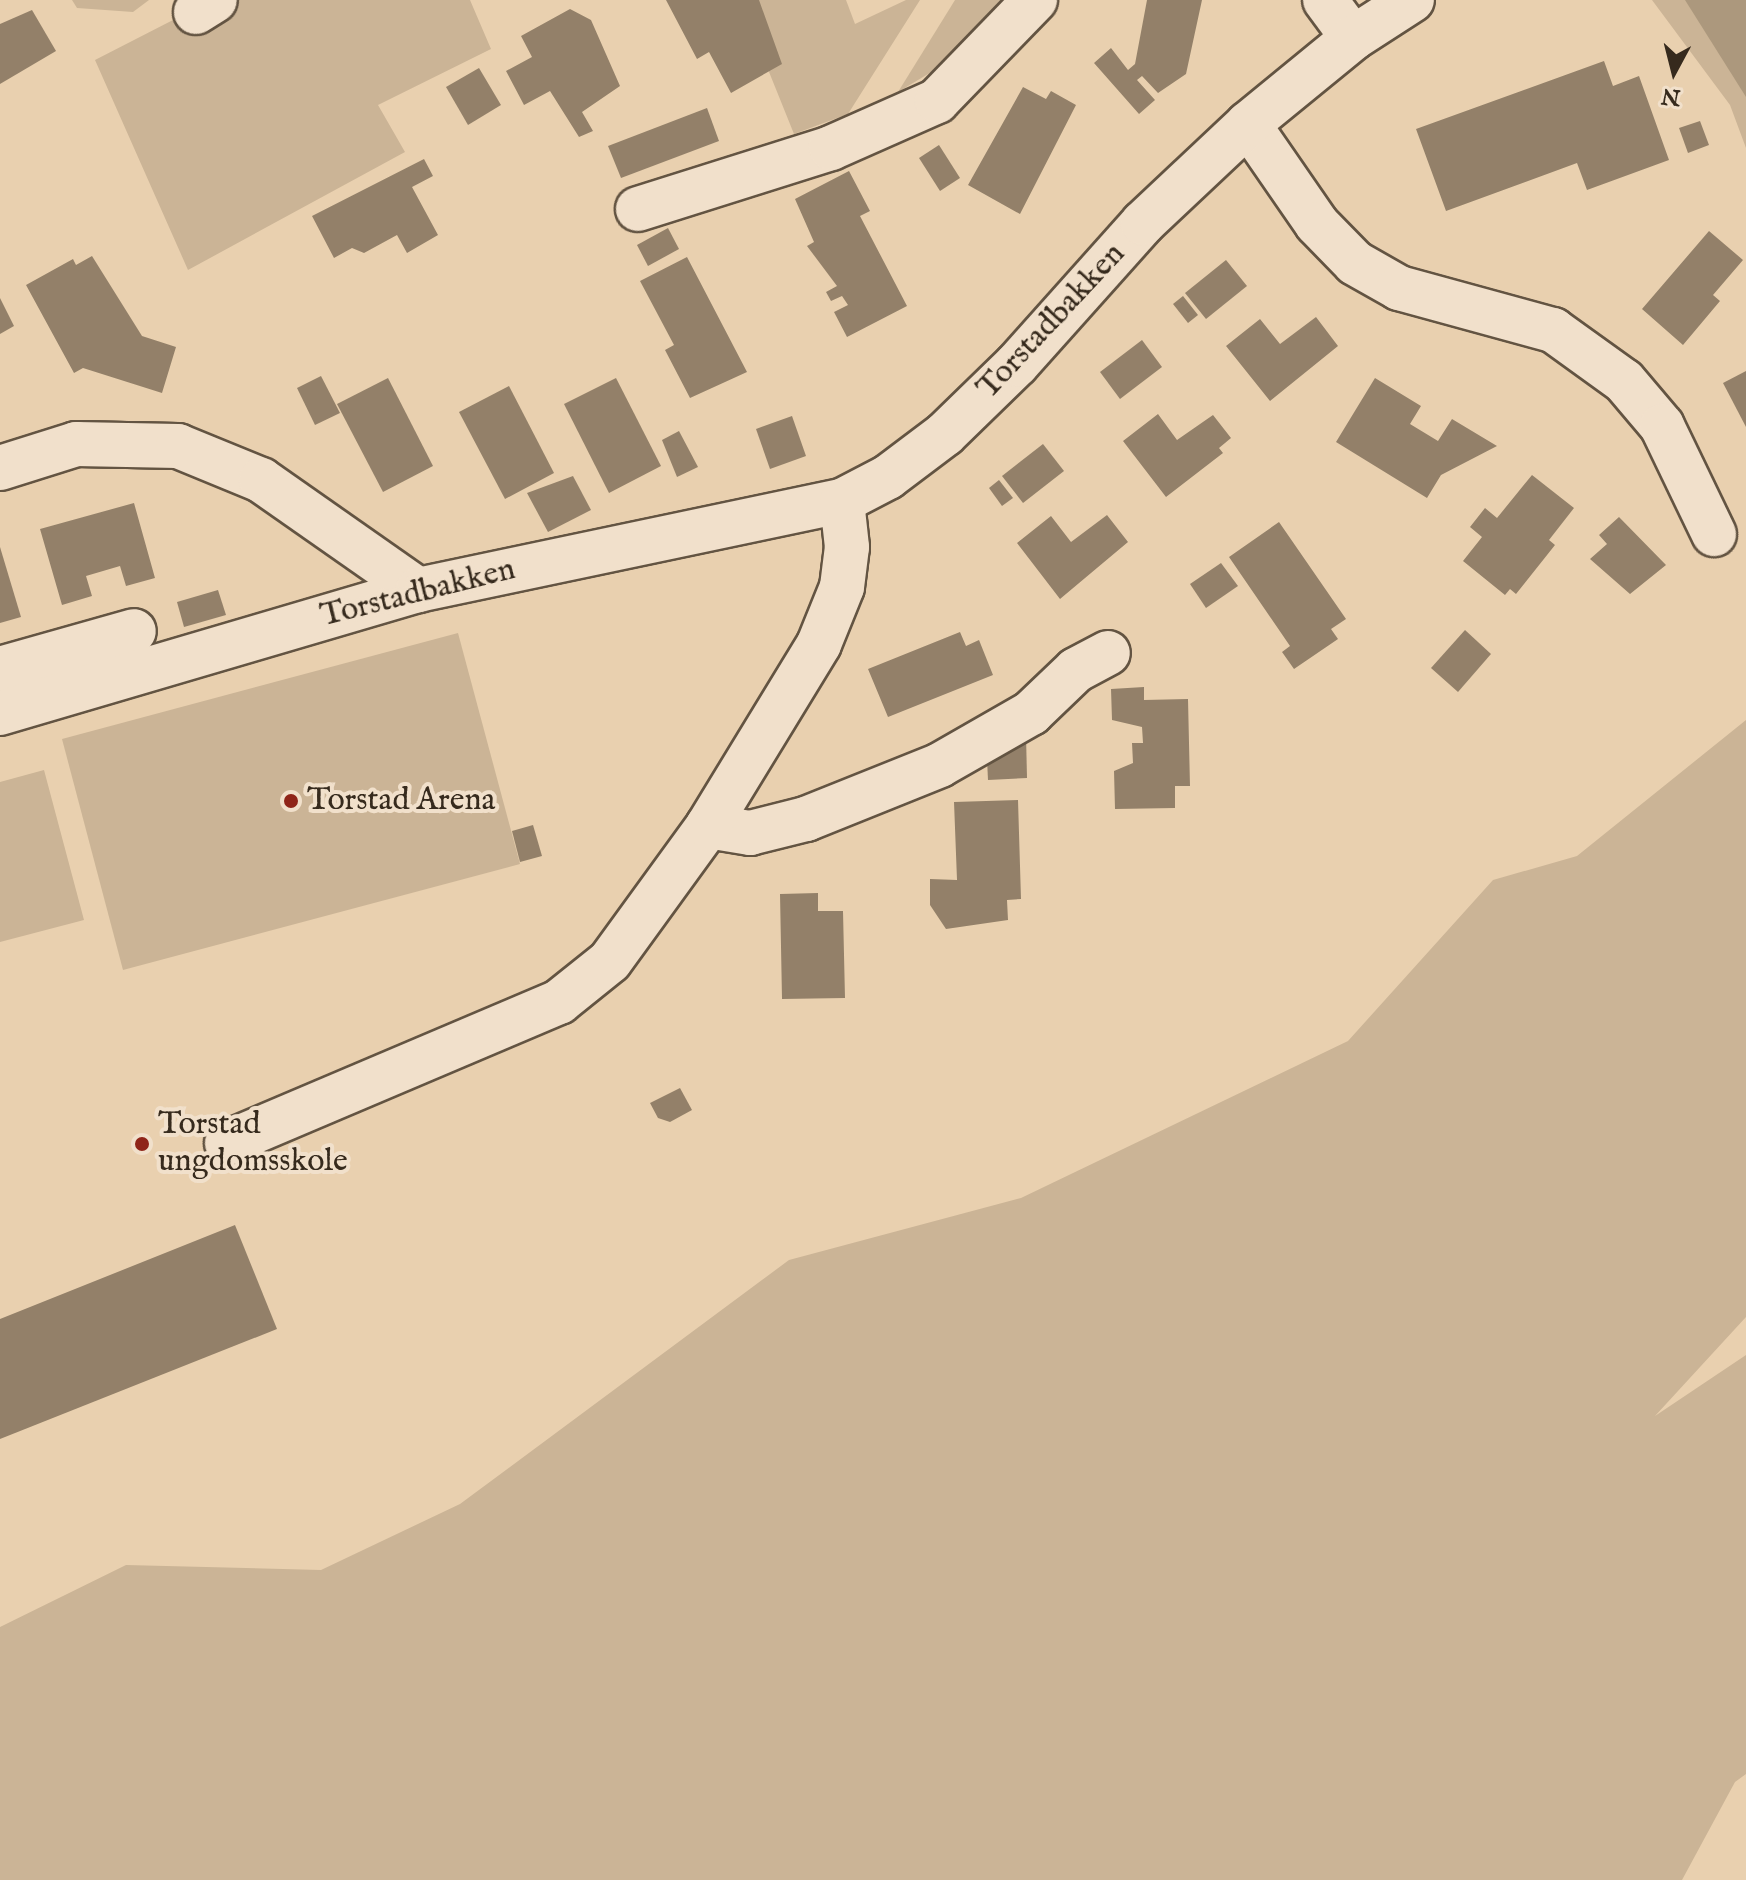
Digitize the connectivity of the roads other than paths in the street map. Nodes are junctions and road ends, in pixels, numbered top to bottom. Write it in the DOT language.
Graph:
graph roads {
  1 [pos="1035,0"];
  2 [pos="1325,0"];
  3 [pos="1412,0"];
  4 [pos="1353,38"];
  5 [pos="1248,124"];
  6 [pos="638,209"];
  7 [pos="0,468"];
  8 [pos="842,501"];
  9 [pos="1714,534"];
  10 [pos="418,590"];
  11 [pos="134,631"];
  12 [pos="1108,653"];
  13 [pos="0,669"];
  14 [pos="0,713"];
  15 [pos="708,826"];
  16 [pos="227,1143"];
  1 -- 6 [label="street"];
  2 -- 4 [label="street"];
  3 -- 4 [label="street, Torstadbakken"];
  4 -- 5 [label="street, Torstadbakken"];
  5 -- 8 [label="street, Torstadbakken"];
  5 -- 9 [label="street"];
  7 -- 10 [label="street"];
  8 -- 10 [label="street, Torstadbakken"];
  8 -- 15 [label="street"];
  10 -- 14 [label="street, Torstadbakken"];
  11 -- 13 [label="street"];
  12 -- 15 [label="street"];
  15 -- 16 [label="street"];
}
